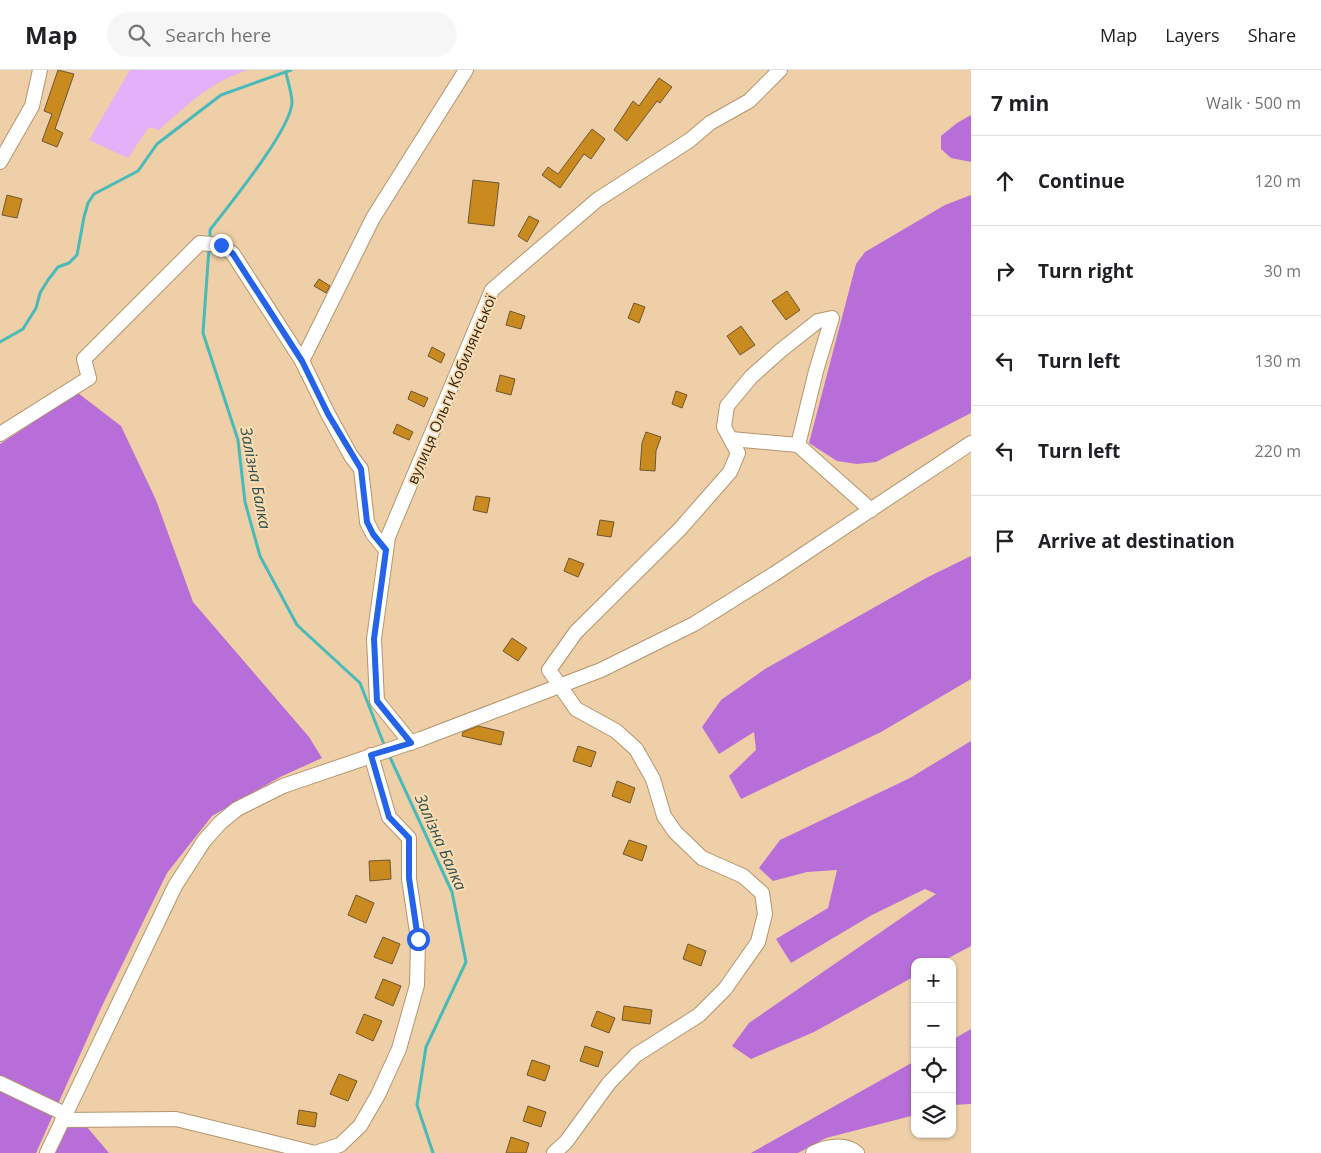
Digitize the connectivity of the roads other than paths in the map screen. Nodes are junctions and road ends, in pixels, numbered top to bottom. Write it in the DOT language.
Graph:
graph roads {
  1 [pos="40,70"];
  2 [pos="466,70"];
  3 [pos="780,70"];
  4 [pos="0,162"];
  5 [pos="302,361"];
  6 [pos="0,434"];
  7 [pos="731,439"];
  8 [pos="971,442"];
  9 [pos="798,445"];
  10 [pos="871,510"];
  11 [pos="386,550"];
  12 [pos="560,685"];
  13 [pos="410,743"];
  14 [pos="375,754"];
  15 [pos="0,1083"];
  16 [pos="64,1117"];
  17 [pos="47,1153"];
  18 [pos="315,1153"];
  19 [pos="554,1153"];
  20 [pos="812,1153"];
  21 [pos="857,1153"];
  1 -- 4 [label="street"];
  2 -- 5 [label="street"];
  3 -- 11 [label="street, вулиця Ольги Кобилянської"];
  5 -- 6 [label="street"];
  5 -- 11 [label="street"];
  7 -- 9 [label="street"];
  7 -- 9 [label="street"];
  7 -- 12 [label="street"];
  8 -- 10 [label="street"];
  9 -- 10 [label="street"];
  10 -- 12 [label="street"];
  11 -- 13 [label="street, вулиця Ольги Кобилянської"];
  12 -- 13 [label="street"];
  12 -- 19 [label="street"];
  13 -- 14 [label="street"];
  14 -- 16 [label="street"];
  14 -- 18 [label="street"];
  15 -- 16 [label="street"];
  16 -- 17 [label="street"];
  16 -- 18 [label="street"];
  20 -- 21 [label="street"];
}
